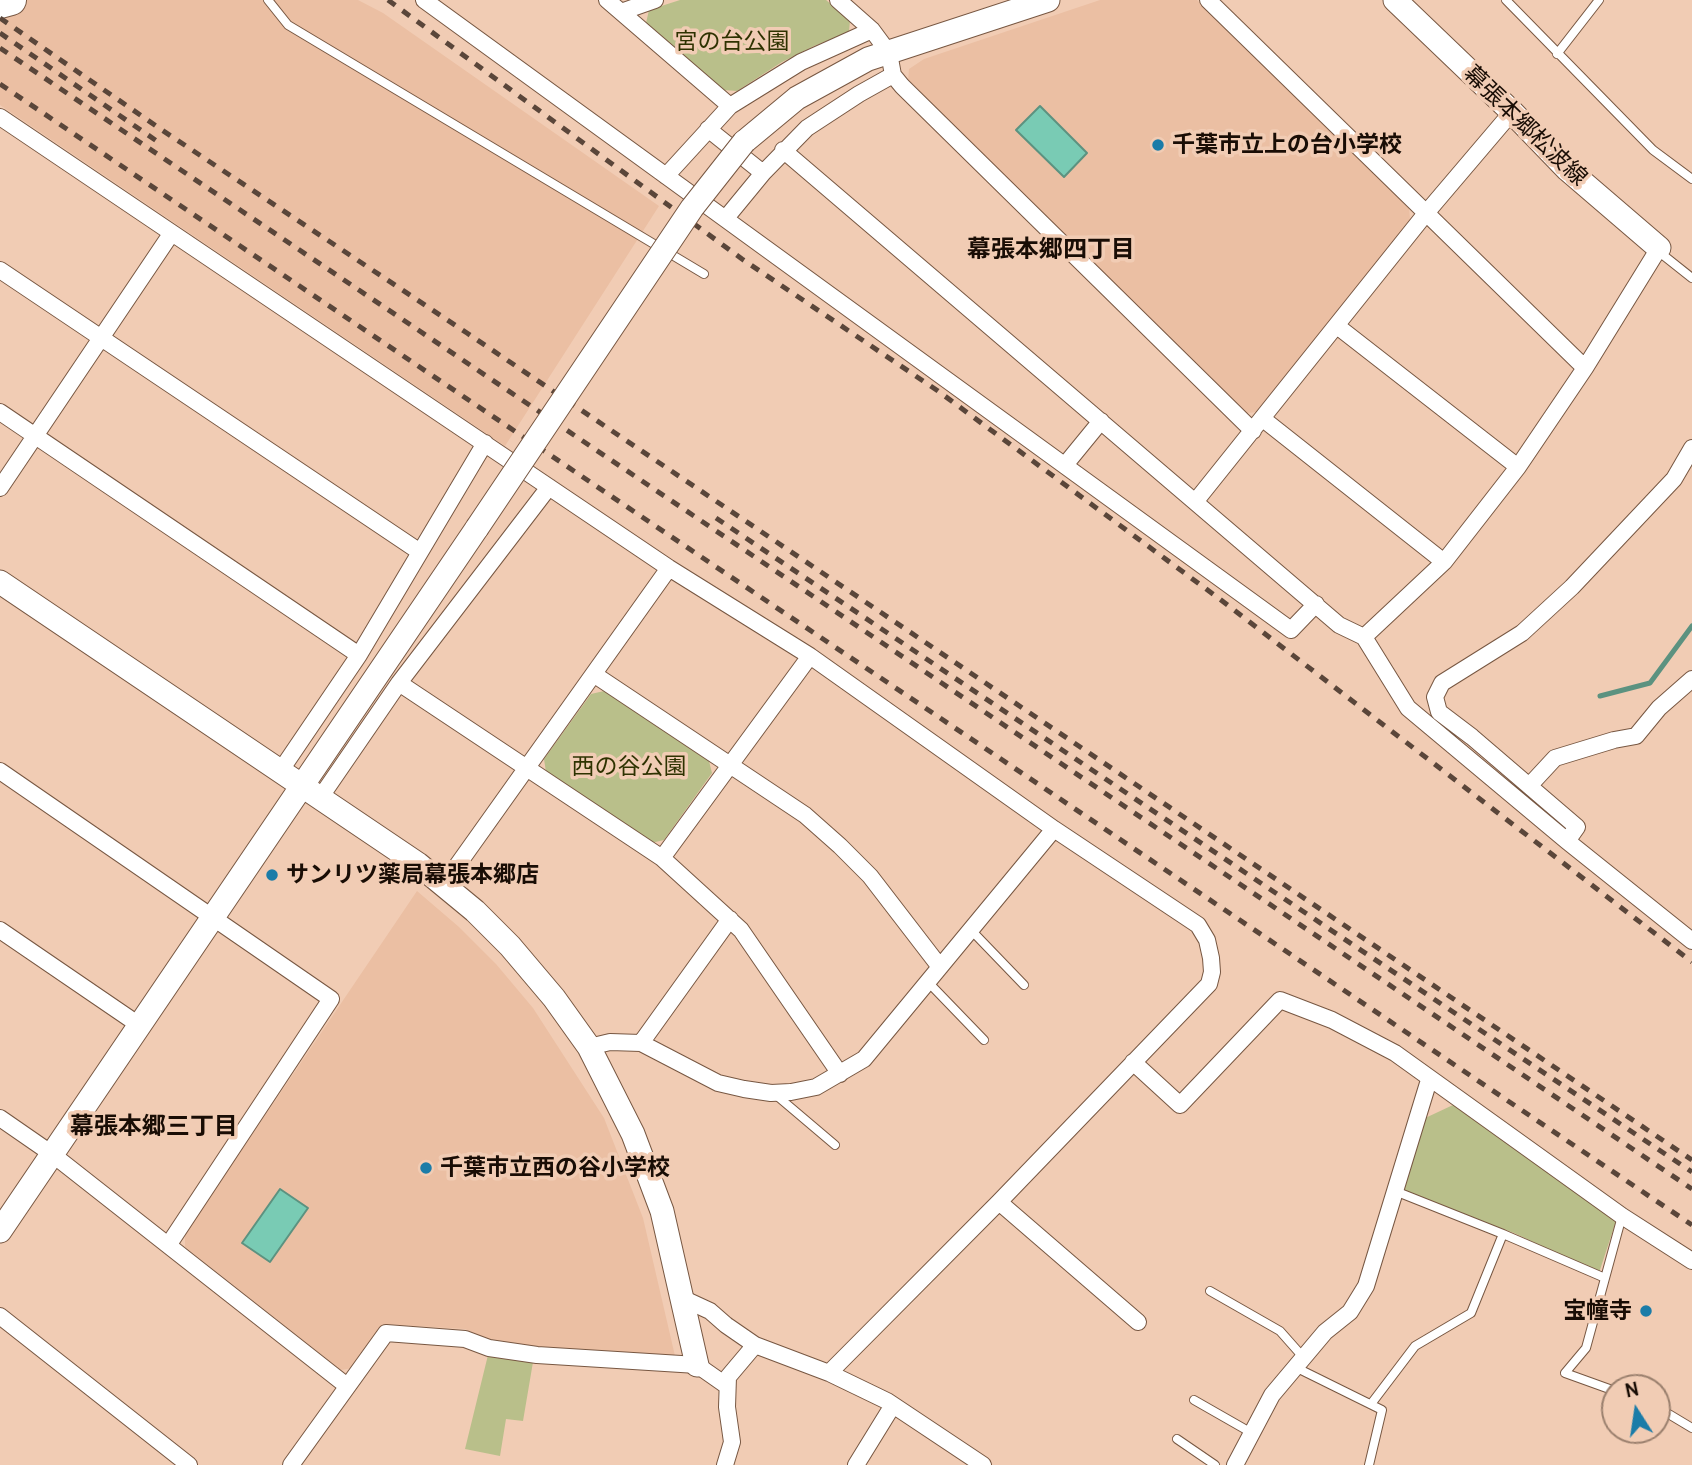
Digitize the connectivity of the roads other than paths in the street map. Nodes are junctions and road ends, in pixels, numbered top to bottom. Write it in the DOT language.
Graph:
graph roads {
  1 [pos="11,0"];
  2 [pos="268,0"];
  3 [pos="424,0"];
  4 [pos="607,0"];
  5 [pos="655,0"];
  6 [pos="838,0"];
  7 [pos="1048,0"];
  8 [pos="1208,0"];
  9 [pos="1395,0"];
  10 [pos="1506,0"];
  11 [pos="1599,0"];
  12 [pos="0,3"];
  13 [pos="621,12"];
  14 [pos="872,30"];
  15 [pos="1557,54"];
  16 [pos="891,64"];
  17 [pos="730,106"];
  18 [pos="1512,112"];
  19 [pos="0,117"];
  20 [pos="708,129"];
  21 [pos="783,150"];
  22 [pos="763,173"];
  23 [pos="666,176"];
  24 [pos="1692,179"];
  25 [pos="1427,212"];
  26 [pos="726,218"];
  27 [pos="171,234"];
  28 [pos="1659,248"];
  29 [pos="0,270"];
  30 [pos="704,274"];
  31 [pos="1692,278"];
  32 [pos="1337,326"];
  33 [pos="101,338"];
  34 [pos="1585,368"];
  35 [pos="0,412"];
  36 [pos="1101,421"];
  37 [pos="1258,425"];
  38 [pos="36,436"];
  39 [pos="485,443"];
  40 [pos="1692,448"];
  41 [pos="1065,464"];
  42 [pos="1518,467"];
  43 [pos="549,487"];
  44 [pos="0,488"];
  45 [pos="1195,502"];
  46 [pos="420,552"];
  47 [pos="1444,562"];
  48 [pos="669,568"];
  49 [pos="0,582"];
  50 [pos="1316,604"];
  51 [pos="1364,638"];
  52 [pos="359,654"];
  53 [pos="810,656"];
  54 [pos="595,675"];
  55 [pos="1692,679"];
  56 [pos="399,682"];
  57 [pos="729,765"];
  58 [pos="527,769"];
  59 [pos="281,770"];
  60 [pos="0,771"];
  61 [pos="301,784"];
  62 [pos="1530,785"];
  63 [pos="320,798"];
  64 [pos="1054,829"];
  65 [pos="1566,841"];
  66 [pos="662,858"];
  67 [pos="444,884"];
  68 [pos="212,916"];
  69 [pos="730,919"];
  70 [pos="0,930"];
  71 [pos="971,930"];
  72 [pos="1692,941"];
  73 [pos="940,967"];
  74 [pos="928,982"];
  75 [pos="1024,985"];
  76 [pos="139,1025"];
  77 [pos="984,1040"];
  78 [pos="641,1043"];
  79 [pos="589,1047"];
  80 [pos="1133,1062"];
  81 [pos="840,1074"];
  82 [pos="1429,1080"];
  83 [pos="774,1093"];
  84 [pos="0,1118"];
  85 [pos="835,1145"];
  86 [pos="52,1154"];
  87 [pos="1393,1191"];
  88 [pos="999,1202"];
  89 [pos="1622,1216"];
  90 [pos="0,1231"];
  91 [pos="1503,1234"];
  92 [pos="169,1244"];
  93 [pos="1692,1261"];
  94 [pos="1605,1278"];
  95 [pos="1210,1290"];
  96 [pos="684,1299"];
  97 [pos="0,1316"];
  98 [pos="1138,1322"];
  99 [pos="755,1345"];
  100 [pos="1299,1362"];
  101 [pos="697,1365"];
  102 [pos="829,1373"];
  103 [pos="1601,1386"];
  104 [pos="347,1387"];
  105 [pos="727,1387"];
  106 [pos="1194,1399"];
  107 [pos="1371,1404"];
  108 [pos="893,1405"];
  109 [pos="1671,1415"];
  110 [pos="1692,1427"];
  111 [pos="1250,1433"];
  112 [pos="1177,1439"];
  113 [pos="189,1465"];
  114 [pos="291,1465"];
  115 [pos="725,1465"];
  116 [pos="856,1465"];
  117 [pos="983,1465"];
  118 [pos="1215,1465"];
  119 [pos="1235,1465"];
  120 [pos="1368,1465"];
  1 -- 12 [label="highway"];
  2 -- 30 [label="lane"];
  3 -- 23 [label="street"];
  4 -- 13 [label="street"];
  5 -- 13 [label="street"];
  6 -- 14 [label="street"];
  7 -- 16 [label="street"];
  8 -- 25 [label="street"];
  9 -- 18 [label="street, 幕張本郷松波線"];
  10 -- 15 [label="lane"];
  11 -- 15 [label="lane"];
  13 -- 17 [label="street"];
  14 -- 16 [label="street"];
  14 -- 17 [label="street"];
  15 -- 24 [label="lane"];
  16 -- 21 [label="street"];
  16 -- 37 [label="street"];
  16 -- 61 [label="street, bridge"];
  17 -- 20 [label="street"];
  18 -- 25 [label="street"];
  18 -- 28 [label="street, 幕張本郷松波線"];
  19 -- 27 [label="street"];
  20 -- 22 [label="street"];
  20 -- 23 [label="street"];
  21 -- 22 [label="street"];
  21 -- 36 [label="street"];
  22 -- 26 [label="street"];
  23 -- 26 [label="street"];
  25 -- 32 [label="street"];
  25 -- 34 [label="street"];
  26 -- 41 [label="street"];
  27 -- 33 [label="street"];
  27 -- 39 [label="street"];
  28 -- 31 [label="lane"];
  28 -- 34 [label="street"];
  29 -- 33 [label="street"];
  32 -- 37 [label="street"];
  32 -- 42 [label="street"];
  33 -- 38 [label="street"];
  33 -- 46 [label="street"];
  34 -- 42 [label="street"];
  35 -- 38 [label="street"];
  36 -- 41 [label="street"];
  36 -- 45 [label="street"];
  37 -- 45 [label="street"];
  37 -- 47 [label="street"];
  38 -- 44 [label="street"];
  38 -- 52 [label="street"];
  39 -- 43 [label="street"];
  39 -- 46 [label="street"];
  40 -- 62 [label="street"];
  41 -- 50 [label="street"];
  42 -- 47 [label="street"];
  43 -- 48 [label="street"];
  43 -- 56 [label="street"];
  45 -- 50 [label="street"];
  46 -- 52 [label="street"];
  47 -- 51 [label="street"];
  48 -- 53 [label="street"];
  48 -- 54 [label="street"];
  49 -- 59 [label="street"];
  50 -- 51 [label="street"];
  51 -- 65 [label="street"];
  52 -- 59 [label="street"];
  53 -- 57 [label="street"];
  53 -- 64 [label="street"];
  54 -- 57 [label="street"];
  54 -- 58 [label="street"];
  55 -- 62 [label="street"];
  56 -- 58 [label="street"];
  56 -- 63 [label="street"];
  57 -- 66 [label="street"];
  57 -- 73 [label="street"];
  58 -- 66 [label="street"];
  58 -- 67 [label="street"];
  59 -- 61 [label="street"];
  60 -- 68 [label="street"];
  61 -- 63 [label="street"];
  61 -- 68 [label="street"];
  62 -- 65 [label="street"];
  63 -- 67 [label="street"];
  64 -- 71 [label="street"];
  64 -- 80 [label="street"];
  65 -- 72 [label="street"];
  66 -- 69 [label="street"];
  67 -- 79 [label="street"];
  68 -- 76 [label="street"];
  68 -- 92 [label="street"];
  69 -- 78 [label="street"];
  69 -- 81 [label="street"];
  70 -- 76 [label="street"];
  71 -- 73 [label="street"];
  71 -- 75 [label="lane"];
  73 -- 74 [label="street"];
  74 -- 77 [label="lane"];
  74 -- 81 [label="street"];
  76 -- 86 [label="street"];
  78 -- 79 [label="street"];
  78 -- 83 [label="street"];
  79 -- 96 [label="street"];
  80 -- 82 [label="street"];
  80 -- 88 [label="street"];
  81 -- 83 [label="street"];
  82 -- 87 [label="street"];
  82 -- 89 [label="street"];
  83 -- 85 [label="lane"];
  84 -- 86 [label="street"];
  86 -- 90 [label="street"];
  86 -- 92 [label="street"];
  87 -- 91 [label="lane"];
  87 -- 100 [label="street"];
  88 -- 98 [label="street"];
  88 -- 102 [label="street"];
  89 -- 93 [label="street"];
  89 -- 94 [label="lane"];
  91 -- 94 [label="lane"];
  91 -- 107 [label="lane"];
  92 -- 104 [label="street"];
  94 -- 103 [label="lane"];
  95 -- 100 [label="lane"];
  96 -- 99 [label="street"];
  96 -- 101 [label="street"];
  97 -- 113 [label="street"];
  99 -- 102 [label="street"];
  99 -- 105 [label="street"];
  100 -- 107 [label="lane"];
  100 -- 111 [label="street"];
  101 -- 104 [label="street"];
  101 -- 105 [label="street"];
  102 -- 108 [label="street"];
  104 -- 114 [label="street"];
  105 -- 115 [label="street"];
  106 -- 111 [label="lane"];
  107 -- 120 [label="lane"];
  108 -- 116 [label="street"];
  108 -- 117 [label="street"];
  109 -- 110 [label="lane"];
  111 -- 119 [label="street"];
  112 -- 118 [label="lane"];
}
